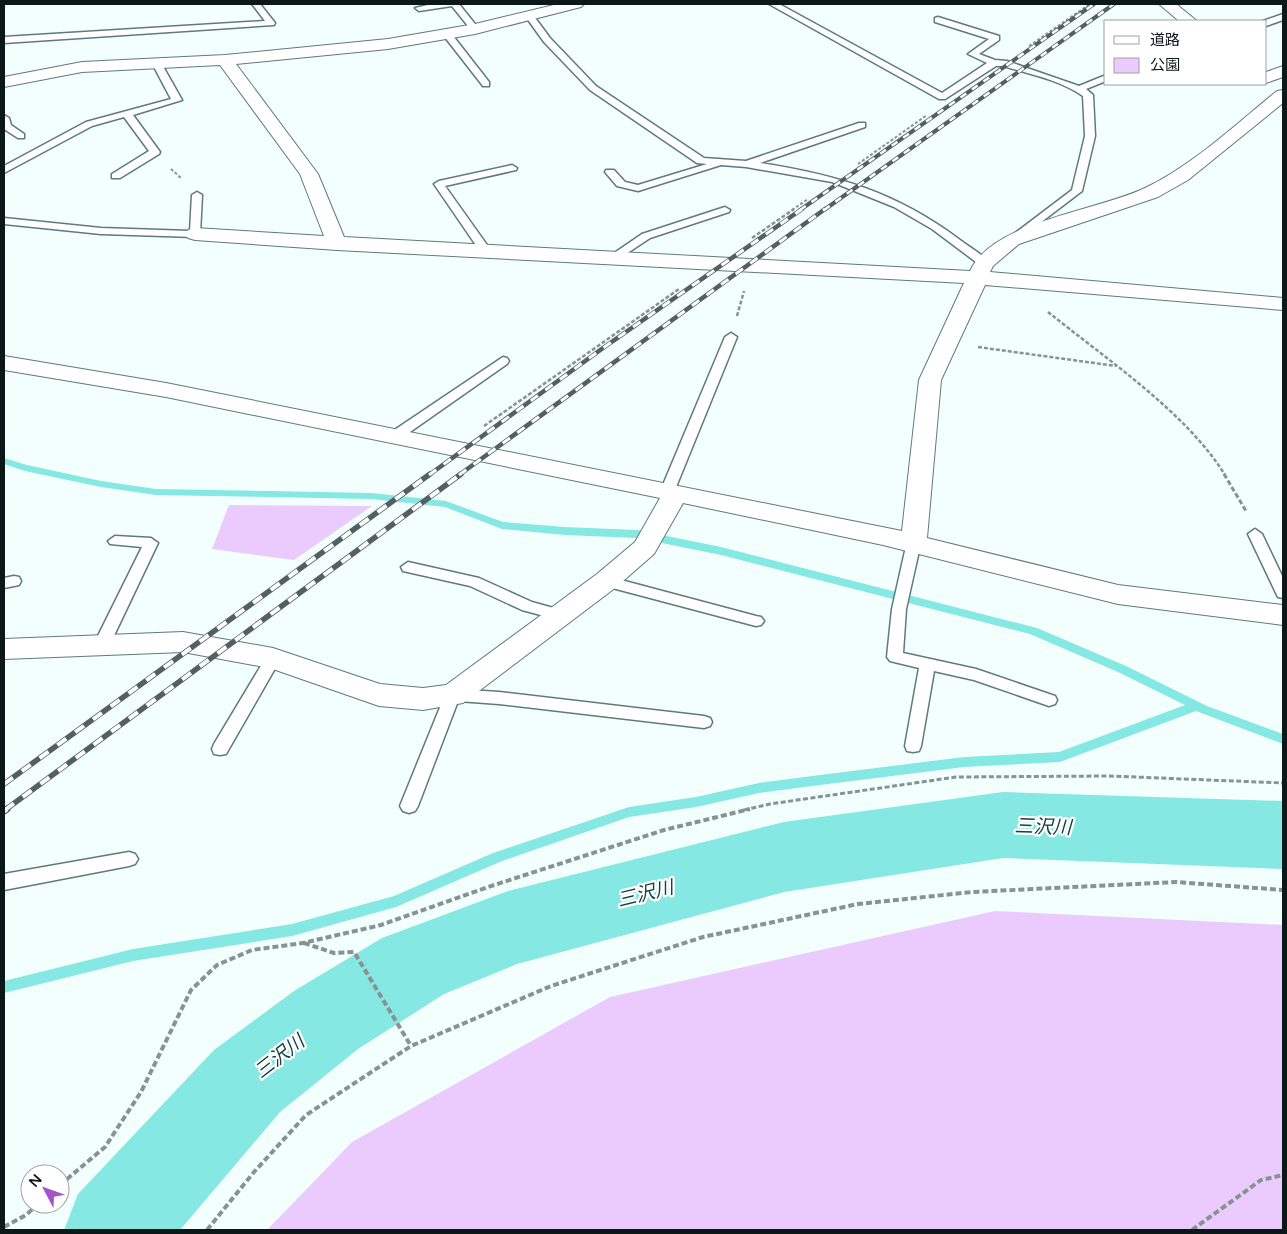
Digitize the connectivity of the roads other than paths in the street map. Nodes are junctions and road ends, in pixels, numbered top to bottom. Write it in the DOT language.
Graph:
graph roads {
  1 [pos="256,4"];
  2 [pos="450,4"];
  3 [pos="456,4"];
  4 [pos="576,4"];
  5 [pos="772,4"];
  6 [pos="1167,4"];
  7 [pos="419,8"];
  8 [pos="530,17"];
  9 [pos="1283,17"];
  10 [pos="938,20"];
  11 [pos="1188,20"];
  12 [pos="1267,22"];
  13 [pos="475,29"];
  14 [pos="447,34"];
  15 [pos="4,40"];
  16 [pos="225,60"];
  17 [pos="158,63"];
  18 [pos="994,63"];
  19 [pos="1283,71"];
  20 [pos="1267,78"];
  21 [pos="1104,79"];
  22 [pos="4,82"];
  23 [pos="486,84"];
  24 [pos="1264,85"];
  25 [pos="1079,89"];
  26 [pos="1283,95"];
  27 [pos="126,113"];
  28 [pos="4,118"];
  29 [pos="862,125"];
  30 [pos="21,136"];
  31 [pos="725,162"];
  32 [pos="746,164"];
  33 [pos="512,168"];
  34 [pos="4,170"];
  35 [pos="610,172"];
  36 [pos="116,176"];
  37 [pos="197,195"];
  38 [pos="725,210"];
  39 [pos="4,221"];
  40 [pos="195,234"];
  41 [pos="1012,240"];
  42 [pos="337,244"];
  43 [pos="486,252"];
  44 [pos="613,258"];
  45 [pos="980,271"];
  46 [pos="1283,304"];
  47 [pos="731,337"];
  48 [pos="503,361"];
  49 [pos="4,363"];
  50 [pos="395,436"];
  51 [pos="672,493"];
  52 [pos="1255,534"];
  53 [pos="115,541"];
  54 [pos="914,542"];
  55 [pos="408,568"];
  56 [pos="606,581"];
  57 [pos="1283,592"];
  58 [pos="559,615"];
  59 [pos="1283,615"];
  60 [pos="756,620"];
  61 [pos="102,644"];
  62 [pos="4,649"];
  63 [pos="273,658"];
  64 [pos="927,665"];
  65 [pos="453,695"];
  66 [pos="1048,700"];
  67 [pos="704,722"];
  68 [pos="913,746"];
  69 [pos="220,749"];
  70 [pos="409,806"];
  71 [pos="129,858"];
  72 [pos="4,882"];
  1 -- 15 [label="lane"];
  2 -- 7 [label="lane"];
  3 -- 13 [label="lane"];
  4 -- 8 [label="street"];
  5 -- 18 [label="lane"];
  6 -- 11 [label="street"];
  8 -- 13 [label="street"];
  8 -- 31 [label="lane"];
  9 -- 12 [label="lane"];
  10 -- 18 [label="lane"];
  13 -- 14 [label="street"];
  14 -- 16 [label="street"];
  14 -- 23 [label="lane"];
  16 -- 17 [label="street"];
  16 -- 42 [label="street"];
  17 -- 22 [label="street"];
  17 -- 27 [label="lane"];
  18 -- 25 [label="lane"];
  19 -- 20 [label="street"];
  21 -- 25 [label="lane"];
  24 -- 26 [label="street"];
  25 -- 41 [label="lane"];
  26 -- 41 [label="street"];
  27 -- 34 [label="lane"];
  27 -- 36 [label="lane"];
  28 -- 30 [label="lane"];
  29 -- 32 [label="lane"];
  31 -- 32 [label="lane"];
  31 -- 35 [label="lane"];
  32 -- 45 [label="lane"];
  33 -- 43 [label="lane"];
  37 -- 40 [label="lane"];
  38 -- 44 [label="lane"];
  39 -- 40 [label="lane"];
  40 -- 42 [label="street"];
  41 -- 45 [label="street"];
  42 -- 43 [label="street"];
  43 -- 44 [label="street"];
  44 -- 45 [label="street"];
  45 -- 46 [label="street"];
  45 -- 54 [label="street"];
  47 -- 51 [label="lane"];
  48 -- 50 [label="lane"];
  49 -- 50 [label="street"];
  50 -- 51 [label="street"];
  51 -- 54 [label="street"];
  51 -- 56 [label="street"];
  52 -- 57 [label="lane"];
  53 -- 61 [label="lane"];
  54 -- 59 [label="street"];
  54 -- 64 [label="lane"];
  55 -- 58 [label="lane"];
  56 -- 58 [label="street"];
  56 -- 60 [label="lane"];
  58 -- 65 [label="street"];
  61 -- 62 [label="street"];
  61 -- 63 [label="street"];
  63 -- 65 [label="street"];
  63 -- 69 [label="lane"];
  64 -- 66 [label="lane"];
  64 -- 68 [label="lane"];
  65 -- 67 [label="lane"];
  65 -- 70 [label="lane"];
  71 -- 72 [label="lane"];
}
